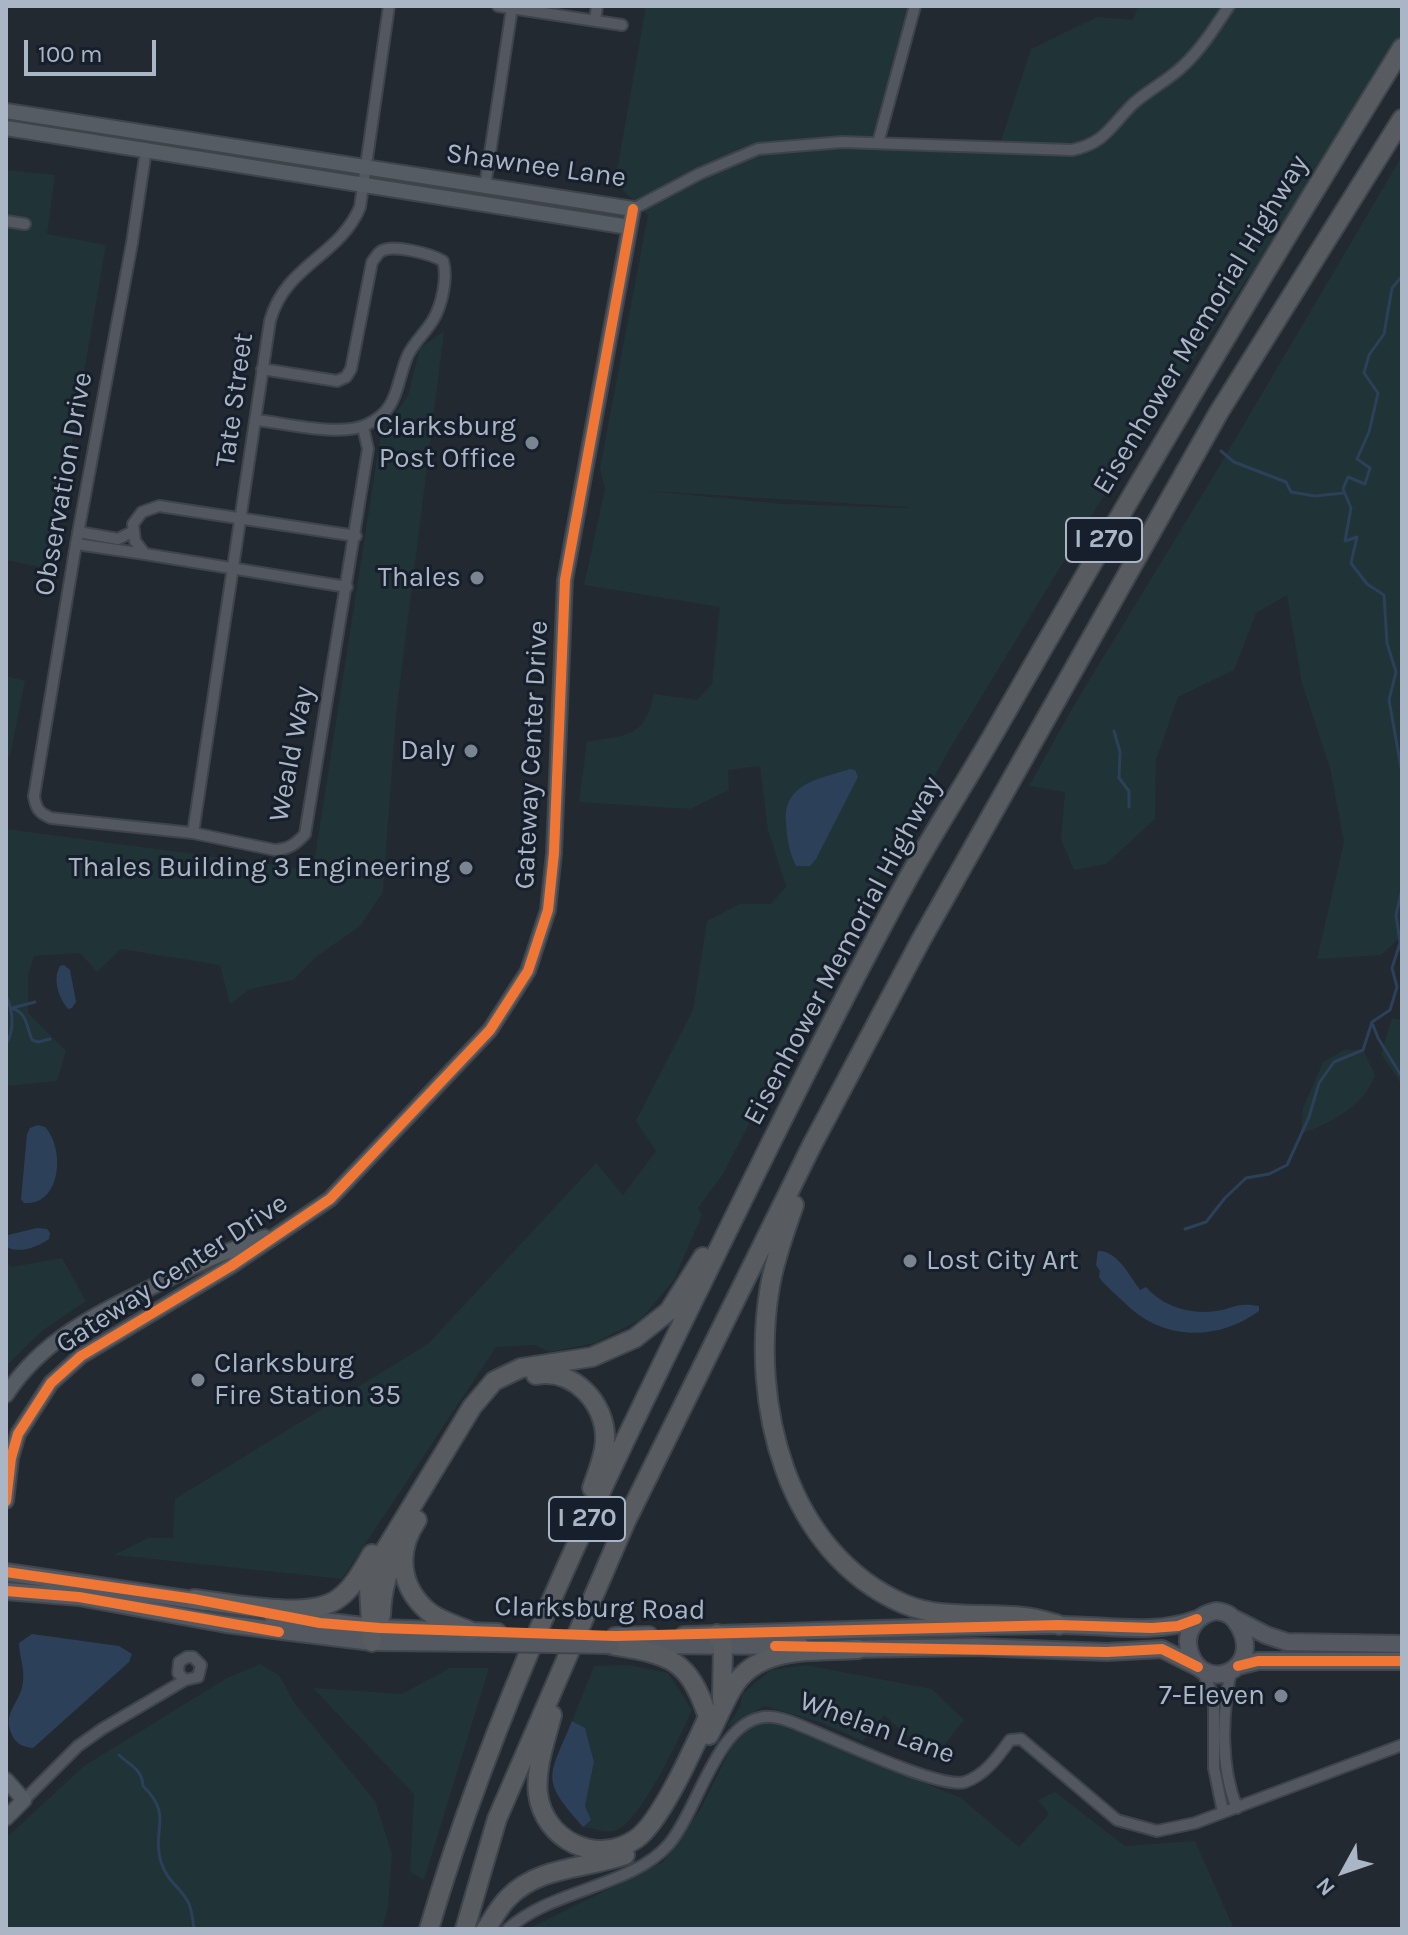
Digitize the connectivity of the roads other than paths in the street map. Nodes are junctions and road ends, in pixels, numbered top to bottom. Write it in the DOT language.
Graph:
graph roads {
  1 [pos="389,6"];
  2 [pos="498,6"];
  3 [pos="597,6"];
  4 [pos="915,6"];
  5 [pos="1229,6"];
  6 [pos="512,8"];
  7 [pos="595,21"];
  8 [pos="622,25"];
  9 [pos="1402,48"];
  10 [pos="6,111"];
  11 [pos="1402,119"];
  12 [pos="6,128"];
  13 [pos="878,143"];
  14 [pos="146,150"];
  15 [pos="367,168"];
  16 [pos="364,184"];
  17 [pos="485,186"];
  18 [pos="633,209"];
  19 [pos="6,221"];
  20 [pos="25,224"];
  21 [pos="629,227"];
  22 [pos="262,369"];
  23 [pos="256,420"];
  24 [pos="363,427"];
  25 [pos="240,520"];
  26 [pos="78,532"];
  27 [pos="132,532"];
  28 [pos="356,536"];
  29 [pos="76,544"];
  30 [pos="145,554"];
  31 [pos="233,570"];
  32 [pos="347,587"];
  33 [pos="51,818"];
  34 [pos="193,833"];
  35 [pos="781,1124"];
  36 [pos="812,1145"];
  37 [pos="280,1231"];
  38 [pos="104,1310"];
  39 [pos="120,1332"];
  40 [pos="6,1395"];
  41 [pos="442,1457"];
  42 [pos="6,1501"];
  43 [pos="407,1535"];
  44 [pos="566,1568"];
  45 [pos="6,1572"];
  46 [pos="6,1591"];
  47 [pos="194,1599"];
  48 [pos="1197,1619"];
  49 [pos="1235,1619"];
  50 [pos="1059,1625"];
  51 [pos="470,1631"];
  52 [pos="376,1635"];
  53 [pos="495,1638"];
  54 [pos="613,1640"];
  55 [pos="718,1642"];
  56 [pos="1402,1644"];
  57 [pos="858,1649"];
  58 [pos="1402,1661"];
  59 [pos="564,1668"];
  60 [pos="1200,1668"];
  61 [pos="1234,1668"];
  62 [pos="185,1680"];
  63 [pos="713,1718"];
  64 [pos="1402,1745"];
  65 [pos="6,1780"];
  66 [pos="24,1800"];
  67 [pos="1237,1808"];
  68 [pos="1223,1812"];
  69 [pos="6,1818"];
  70 [pos="429,1929"];
  71 [pos="465,1929"];
  72 [pos="486,1929"];
  73 [pos="508,1929"];
  1 -- 15 [label="street, Tate Street"];
  2 -- 6 [label="street"];
  3 -- 7 [label="street"];
  4 -- 13 [label="street"];
  5 -- 13 [label="street, Shawnee Lane"];
  6 -- 7 [label="street"];
  6 -- 17 [label="street"];
  7 -- 8 [label="street"];
  9 -- 35 [label="highway, Eisenhower Memorial Highway / I 270"];
  10 -- 15 [label="street, Shawnee Lane"];
  11 -- 36 [label="highway, I 270"];
  12 -- 14 [label="street, Shawnee Lane"];
  13 -- 18 [label="street, Shawnee Lane"];
  14 -- 16 [label="street, Shawnee Lane"];
  14 -- 26 [label="street, Observation Drive"];
  15 -- 16 [label="street, Tate Street"];
  15 -- 17 [label="street, Shawnee Lane"];
  16 -- 21 [label="street, Shawnee Lane"];
  16 -- 22 [label="street, Tate Street"];
  17 -- 18 [label="street, Shawnee Lane"];
  18 -- 21 [label="street, Gateway Center Drive"];
  19 -- 20 [label="street"];
  21 -- 37 [label="street, Gateway Center Drive"];
  22 -- 23 [label="street, Tate Street"];
  22 -- 24 [label="street"];
  23 -- 24 [label="street"];
  23 -- 25 [label="street, Tate Street"];
  24 -- 28 [label="street, Weald Way"];
  25 -- 27 [label="street"];
  25 -- 28 [label="street"];
  25 -- 31 [label="street, Tate Street"];
  26 -- 27 [label="street"];
  26 -- 29 [label="street, Observation Drive"];
  27 -- 30 [label="street"];
  28 -- 32 [label="street, Weald Way"];
  29 -- 30 [label="street"];
  29 -- 33 [label="street, Observation Drive"];
  30 -- 31 [label="street"];
  31 -- 32 [label="street"];
  31 -- 34 [label="street, Tate Street"];
  32 -- 34 [label="street, Weald Way"];
  33 -- 34 [label="street, Weald Way"];
  35 -- 41 [label="highway"];
  35 -- 44 [label="highway, Eisenhower Memorial Highway / I 270"];
  36 -- 50 [label="highway"];
  36 -- 59 [label="highway, I 270"];
  37 -- 38 [label="street, Gateway Center Drive"];
  37 -- 39 [label="street, Gateway Center Drive"];
  38 -- 39 [label="street"];
  38 -- 40 [label="street, Gateway Center Drive"];
  39 -- 42 [label="street, Gateway Center Drive"];
  41 -- 47 [label="highway"];
  41 -- 52 [label="highway"];
  43 -- 44 [label="highway"];
  43 -- 51 [label="highway"];
  43 -- 52 [label="highway"];
  44 -- 70 [label="highway, Eisenhower Memorial Highway / I 270"];
  45 -- 47 [label="main road, Clarksburg Road"];
  46 -- 52 [label="main road, Clarksburg Road"];
  47 -- 52 [label="main road, Clarksburg Road"];
  48 -- 49 [label="main road"];
  48 -- 50 [label="main road, Clarksburg Road"];
  48 -- 60 [label="main road"];
  49 -- 56 [label="main road"];
  49 -- 61 [label="main road"];
  50 -- 55 [label="main road, Clarksburg Road"];
  51 -- 52 [label="main road, Clarksburg Road"];
  51 -- 53 [label="main road, Clarksburg Road"];
  52 -- 53 [label="main road, Clarksburg Road"];
  53 -- 54 [label="main road, Clarksburg Road, bridge"];
  54 -- 55 [label="main road, Clarksburg Road"];
  54 -- 63 [label="highway"];
  55 -- 57 [label="main road, Clarksburg Road"];
  55 -- 63 [label="highway"];
  57 -- 60 [label="main road, Clarksburg Road"];
  57 -- 63 [label="highway"];
  58 -- 61 [label="main road"];
  59 -- 63 [label="highway"];
  59 -- 71 [label="highway, I 270"];
  60 -- 61 [label="main road"];
  60 -- 68 [label="street"];
  61 -- 67 [label="street"];
  62 -- 66 [label="street"];
  63 -- 72 [label="highway"];
  64 -- 67 [label="street"];
  65 -- 66 [label="street"];
  66 -- 69 [label="street"];
  67 -- 68 [label="street"];
  68 -- 73 [label="street, Whelan Lane"];
}
